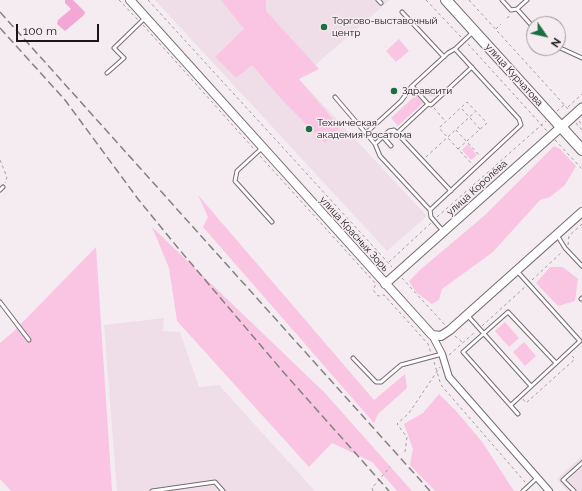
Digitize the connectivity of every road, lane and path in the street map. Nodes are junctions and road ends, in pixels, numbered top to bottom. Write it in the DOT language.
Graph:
graph roads {
  1 [pos="119,0"];
  2 [pos="130,0"];
  3 [pos="148,0"];
  4 [pos="426,0"];
  5 [pos="446,0"];
  6 [pos="468,0"];
  7 [pos="502,0"];
  8 [pos="527,0"];
  9 [pos="517,8"];
  10 [pos="402,12"];
  11 [pos="526,19"];
  12 [pos="143,20"];
  13 [pos="501,24"];
  14 [pos="496,29"];
  15 [pos="474,31"];
  16 [pos="464,40"];
  17 [pos="455,49"];
  18 [pos="566,51"];
  19 [pos="444,57"];
  20 [pos="582,58"];
  21 [pos="472,67"];
  22 [pos="107,73"];
  23 [pos="412,86"];
  24 [pos="582,94"];
  25 [pos="335,97"];
  26 [pos="430,104"];
  27 [pos="567,107"];
  28 [pos="461,108"];
  29 [pos="582,108"];
  30 [pos="476,111"];
  31 [pos="469,117"];
  32 [pos="572,117"];
  33 [pos="582,118"];
  34 [pos="446,122"];
  35 [pos="582,124"];
  36 [pos="542,125"];
  37 [pos="561,127"];
  38 [pos="456,129"];
  39 [pos="480,130"];
  40 [pos="582,130"];
  41 [pos="397,132"];
  42 [pos="366,133"];
  43 [pos="551,136"];
  44 [pos="383,137"];
  45 [pos="447,137"];
  46 [pos="467,142"];
  47 [pos="375,144"];
  48 [pos="391,146"];
  49 [pos="458,149"];
  50 [pos="260,150"];
  51 [pos="582,150"];
  52 [pos="480,156"];
  53 [pos="0,160"];
  54 [pos="422,160"];
  55 [pos="476,168"];
  56 [pos="582,169"];
  57 [pos="3,187"];
  58 [pos="0,190"];
  59 [pos="451,191"];
  60 [pos="430,210"];
  61 [pos="582,212"];
  62 [pos="434,220"];
  63 [pos="272,222"];
  64 [pos="582,224"];
  65 [pos="445,232"];
  66 [pos="557,235"];
  67 [pos="565,248"];
  68 [pos="388,262"];
  69 [pos="582,266"];
  70 [pos="516,271"];
  71 [pos="398,274"];
  72 [pos="385,284"];
  73 [pos="528,284"];
  74 [pos="0,302"];
  75 [pos="468,316"];
  76 [pos="479,328"];
  77 [pos="450,330"];
  78 [pos="484,334"];
  79 [pos="432,335"];
  80 [pos="29,340"];
  81 [pos="462,342"];
  82 [pos="581,342"];
  83 [pos="568,352"];
  84 [pos="442,354"];
  85 [pos="432,356"];
  86 [pos="353,358"];
  87 [pos="444,361"];
  88 [pos="556,363"];
  89 [pos="437,370"];
  90 [pos="531,386"];
  91 [pos="520,396"];
  92 [pos="511,405"];
  93 [pos="518,414"];
  94 [pos="405,452"];
  95 [pos="582,463"];
  96 [pos="390,467"];
  97 [pos="537,478"];
  98 [pos="528,486"];
  99 [pos="152,491"];
  100 [pos="223,491"];
  101 [pos="373,491"];
  102 [pos="523,491"];
  103 [pos="549,491"];
  104 [pos="574,491"];
  1 -- 12 [label="path"];
  2 -- 12 [label="street, улица Красных Зорь"];
  3 -- 68 [label="path"];
  4 -- 16 [label="path"];
  5 -- 15 [label="main road, улица Курчатова"];
  6 -- 14 [label="path"];
  7 -- 9 [label="lane"];
  8 -- 9 [label="lane"];
  9 -- 11 [label="lane"];
  10 -- 19 [label="lane"];
  12 -- 22 [label="lane"];
  12 -- 50 [label="street, улица Красных Зорь"];
  12 -- 50 [label="path"];
  13 -- 14 [label="path"];
  14 -- 27 [label="path"];
  15 -- 16 [label="lane"];
  15 -- 37 [label="main road, улица Курчатова"];
  16 -- 17 [label="lane"];
  16 -- 36 [label="path"];
  17 -- 19 [label="lane"];
  17 -- 21 [label="lane"];
  18 -- 20 [label="lane"];
  19 -- 23 [label="lane"];
  21 -- 26 [label="lane"];
  21 -- 55 [label="lane"];
  23 -- 26 [label="lane"];
  23 -- 42 [label="lane"];
  24 -- 27 [label="path"];
  25 -- 42 [label="lane"];
  26 -- 34 [label="path"];
  26 -- 41 [label="lane"];
  27 -- 32 [label="path"];
  28 -- 30 [label="path"];
  28 -- 31 [label="path"];
  28 -- 34 [label="path"];
  29 -- 32 [label="main road, улица Королёва"];
  30 -- 31 [label="path"];
  30 -- 39 [label="path"];
  31 -- 38 [label="path"];
  31 -- 39 [label="path"];
  32 -- 37 [label="main road, улица Королёва"];
  32 -- 40 [label="path"];
  33 -- 35 [label="path"];
  34 -- 45 [label="path"];
  36 -- 43 [label="path"];
  36 -- 62 [label="path"];
  37 -- 43 [label="street, улица Королёва"];
  37 -- 51 [label="main road, улица Курчатова"];
  38 -- 45 [label="path"];
  38 -- 46 [label="path"];
  39 -- 46 [label="path"];
  41 -- 44 [label="lane"];
  41 -- 54 [label="lane"];
  42 -- 47 [label="lane"];
  43 -- 56 [label="path"];
  43 -- 65 [label="street, улица Королёва"];
  44 -- 47 [label="lane"];
  44 -- 48 [label="lane"];
  45 -- 49 [label="path"];
  45 -- 54 [label="path"];
  46 -- 49 [label="path"];
  46 -- 52 [label="path"];
  47 -- 60 [label="lane"];
  49 -- 55 [label="path"];
  50 -- 63 [label="lane"];
  50 -- 72 [label="street, улица Красных Зорь"];
  50 -- 85 [label="path"];
  53 -- 57 [label="path"];
  54 -- 59 [label="lane"];
  55 -- 59 [label="lane"];
  57 -- 58 [label="lane"];
  59 -- 60 [label="lane"];
  60 -- 62 [label="lane"];
  61 -- 66 [label="street"];
  62 -- 65 [label="lane"];
  62 -- 68 [label="path"];
  64 -- 67 [label="path"];
  65 -- 71 [label="street, улица Королёва"];
  66 -- 67 [label="lane"];
  66 -- 70 [label="street"];
  67 -- 69 [label="lane"];
  67 -- 73 [label="path"];
  68 -- 71 [label="path"];
  70 -- 73 [label="lane"];
  70 -- 75 [label="street"];
  71 -- 72 [label="street, улица Королёва"];
  71 -- 77 [label="path"];
  72 -- 79 [label="street, улица Красных Зорь"];
  73 -- 76 [label="path"];
  73 -- 82 [label="lane"];
  74 -- 80 [label="lane"];
  75 -- 76 [label="lane"];
  75 -- 77 [label="street"];
  76 -- 78 [label="lane"];
  76 -- 81 [label="path"];
  77 -- 79 [label="street"];
  77 -- 81 [label="path"];
  78 -- 88 [label="lane"];
  78 -- 90 [label="lane"];
  78 -- 92 [label="lane"];
  79 -- 84 [label="street, улица Красных Зорь"];
  81 -- 87 [label="path"];
  82 -- 83 [label="lane"];
  83 -- 88 [label="lane"];
  83 -- 91 [label="path"];
  84 -- 85 [label="lane"];
  84 -- 87 [label="street, улица Красных Зорь"];
  85 -- 86 [label="lane"];
  85 -- 89 [label="path"];
  87 -- 89 [label="path"];
  87 -- 97 [label="street, улица Красных Зорь"];
  88 -- 90 [label="lane"];
  89 -- 94 [label="path"];
  89 -- 98 [label="path"];
  90 -- 91 [label="lane"];
  91 -- 92 [label="lane"];
  92 -- 93 [label="lane"];
  95 -- 104 [label="lane"];
  96 -- 101 [label="path"];
  97 -- 98 [label="lane"];
  97 -- 103 [label="street, улица Красных Зорь"];
  98 -- 102 [label="lane"];
  99 -- 100 [label="lane"];
}
